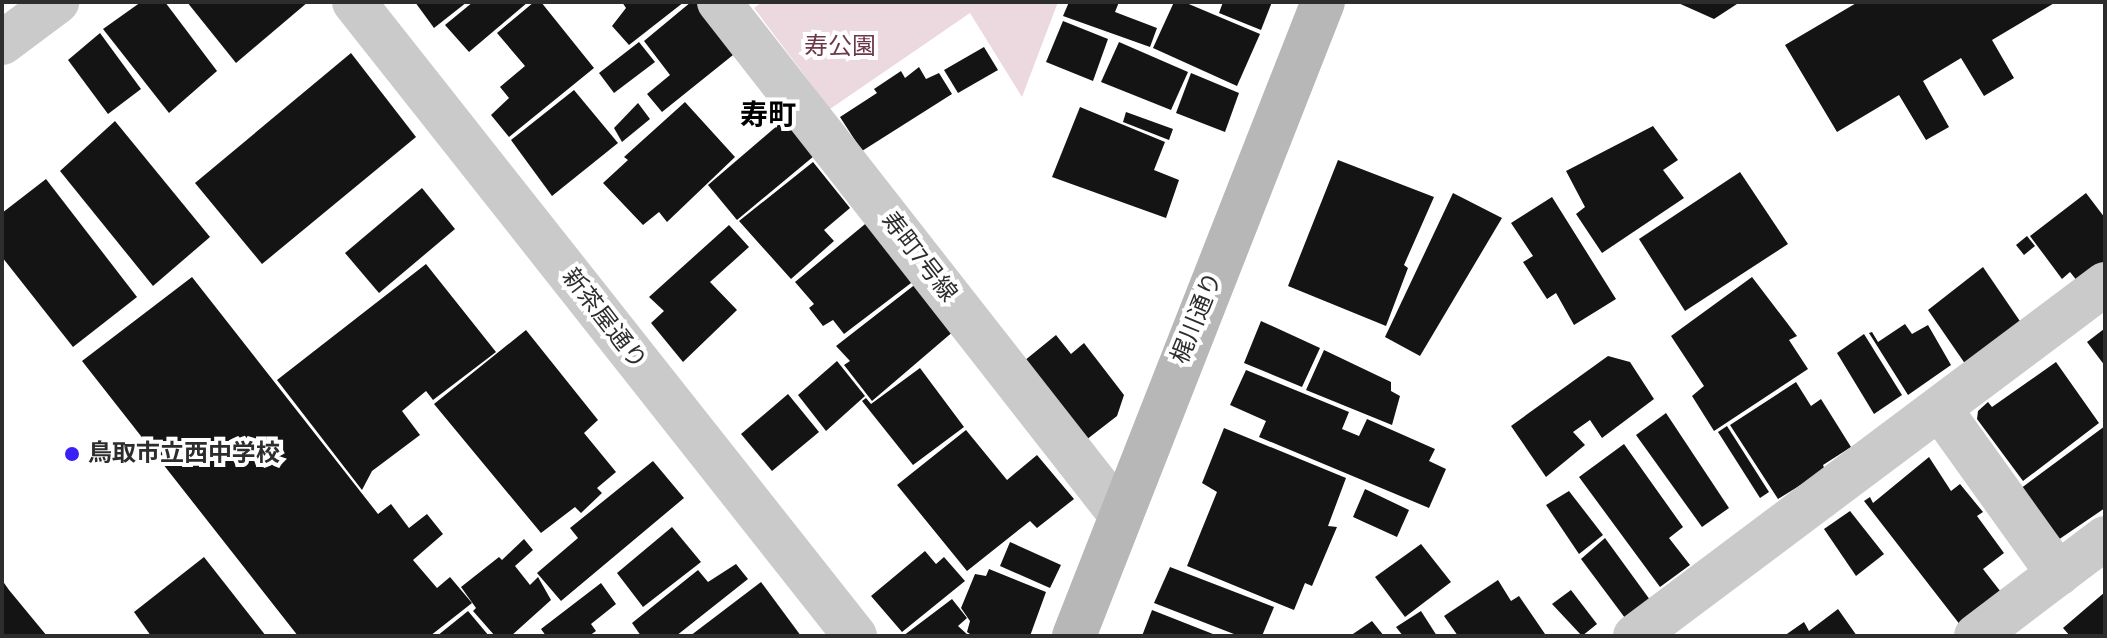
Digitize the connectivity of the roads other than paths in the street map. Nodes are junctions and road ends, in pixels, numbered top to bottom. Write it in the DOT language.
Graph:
graph roads {
  1 [pos="57,2"];
  2 [pos="354,2"];
  3 [pos="719,2"];
  4 [pos="1323,2"];
  5 [pos="2,43"];
  6 [pos="2105,284"];
  7 [pos="1940,409"];
  8 [pos="1119,513"];
  9 [pos="2105,538"];
  10 [pos="2058,574"];
  11 [pos="855,636"];
  12 [pos="1074,636"];
  13 [pos="1635,636"];
  14 [pos="1976,636"];
  1 -- 5 [label="street"];
  2 -- 11 [label="street, 新茶屋通り"];
  3 -- 8 [label="street, 寿町7号線"];
  4 -- 8 [label="street, 梶川通り"];
  6 -- 7 [label="street"];
  7 -- 10 [label="street"];
  7 -- 13 [label="street"];
  8 -- 12 [label="street, 梶川通り"];
  9 -- 10 [label="street"];
  10 -- 14 [label="street"];
}
